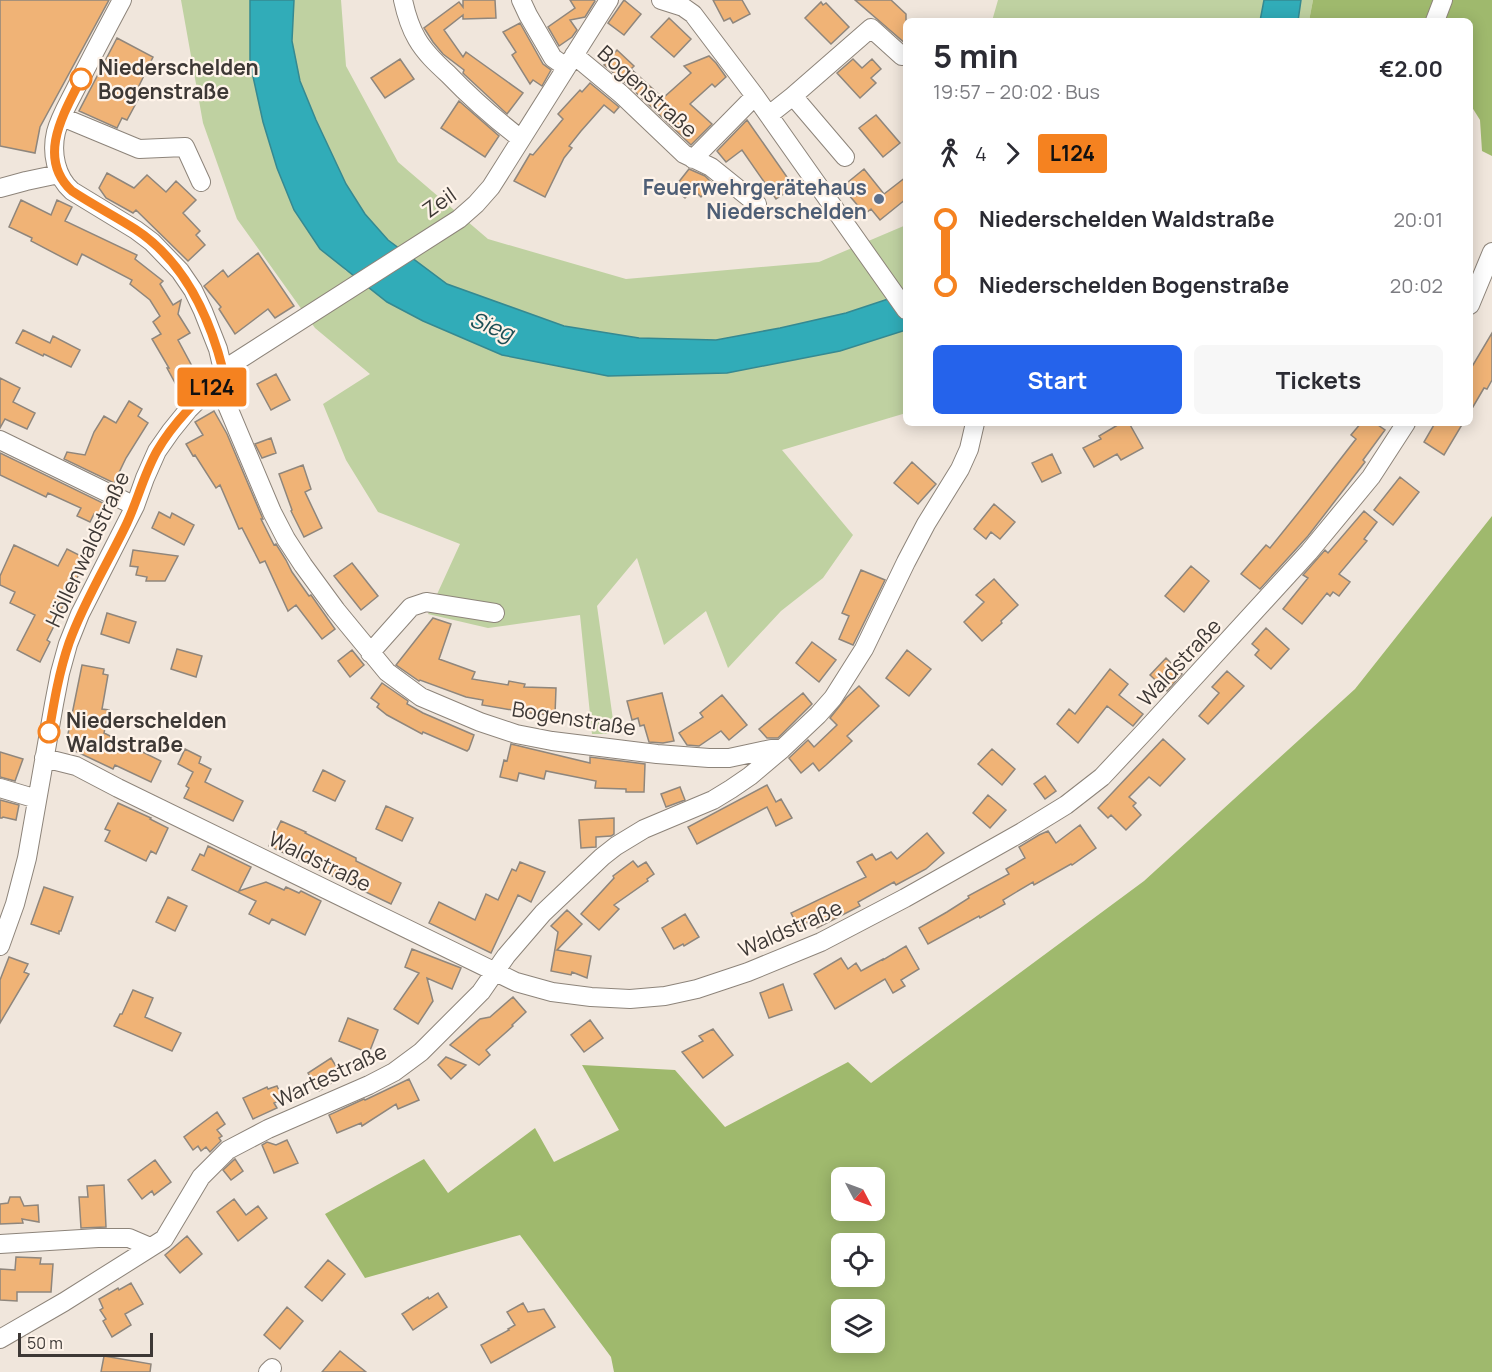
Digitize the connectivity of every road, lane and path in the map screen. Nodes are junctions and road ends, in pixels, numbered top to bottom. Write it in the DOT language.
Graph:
graph roads {
  1 [pos="122,0"];
  2 [pos="403,0"];
  3 [pos="521,0"];
  4 [pos="609,0"];
  5 [pos="661,0"];
  6 [pos="1443,0"];
  7 [pos="1436,18"];
  8 [pos="902,56"];
  9 [pos="570,61"];
  10 [pos="755,96"];
  11 [pos="793,96"];
  12 [pos="769,115"];
  13 [pos="62,117"];
  14 [pos="521,139"];
  15 [pos="845,157"];
  16 [pos="693,159"];
  17 [pos="59,174"];
  18 [pos="201,182"];
  19 [pos="0,188"];
  20 [pos="757,204"];
  21 [pos="1492,252"];
  22 [pos="1473,298"];
  23 [pos="903,306"];
  24 [pos="223,370"];
  25 [pos="974,426"];
  26 [pos="1404,426"];
  27 [pos="0,440"];
  28 [pos="135,506"];
  29 [pos="495,613"];
  30 [pos="370,653"];
  31 [pos="782,749"];
  32 [pos="44,758"];
  33 [pos="0,788"];
  34 [pos="37,799"];
  35 [pos="0,946"];
  36 [pos="496,972"];
  37 [pos="0,1244"];
  38 [pos="150,1247"];
  39 [pos="0,1339"];
  1 -- 13 [label="street"];
  2 -- 14 [label="street"];
  3 -- 9 [label="street, Bogenstraße"];
  4 -- 9 [label="street, Zeil"];
  5 -- 10 [label="street"];
  6 -- 7 [label="street"];
  8 -- 11 [label="street"];
  9 -- 14 [label="street, Zeil"];
  9 -- 16 [label="street, Bogenstraße"];
  10 -- 12 [label="street"];
  10 -- 16 [label="street, Bogenstraße"];
  11 -- 12 [label="street"];
  11 -- 15 [label="street"];
  12 -- 23 [label="street"];
  13 -- 17 [label="street"];
  13 -- 18 [label="street"];
  14 -- 24 [label="street, Zeil"];
  16 -- 20 [label="street, Bogenstraße"];
  17 -- 19 [label="street"];
  17 -- 24 [label="street, Bogenstraße"];
  21 -- 22 [label="street"];
  24 -- 28 [label="street, Höllenwaldstraße"];
  24 -- 30 [label="street, Bogenstraße"];
  25 -- 31 [label="street"];
  26 -- 36 [label="street, Waldstraße"];
  27 -- 28 [label="street"];
  28 -- 32 [label="street, Höllenwaldstraße"];
  29 -- 30 [label="street"];
  30 -- 31 [label="street, Bogenstraße"];
  31 -- 36 [label="street, Wartestraße"];
  32 -- 34 [label="street, Höllenwaldstraße"];
  32 -- 36 [label="street, Waldstraße"];
  33 -- 34 [label="street"];
  34 -- 35 [label="street, Höllenwaldstraße"];
  36 -- 38 [label="street, Wartestraße"];
  37 -- 38 [label="street"];
  38 -- 39 [label="street, Wartestraße"];
}
